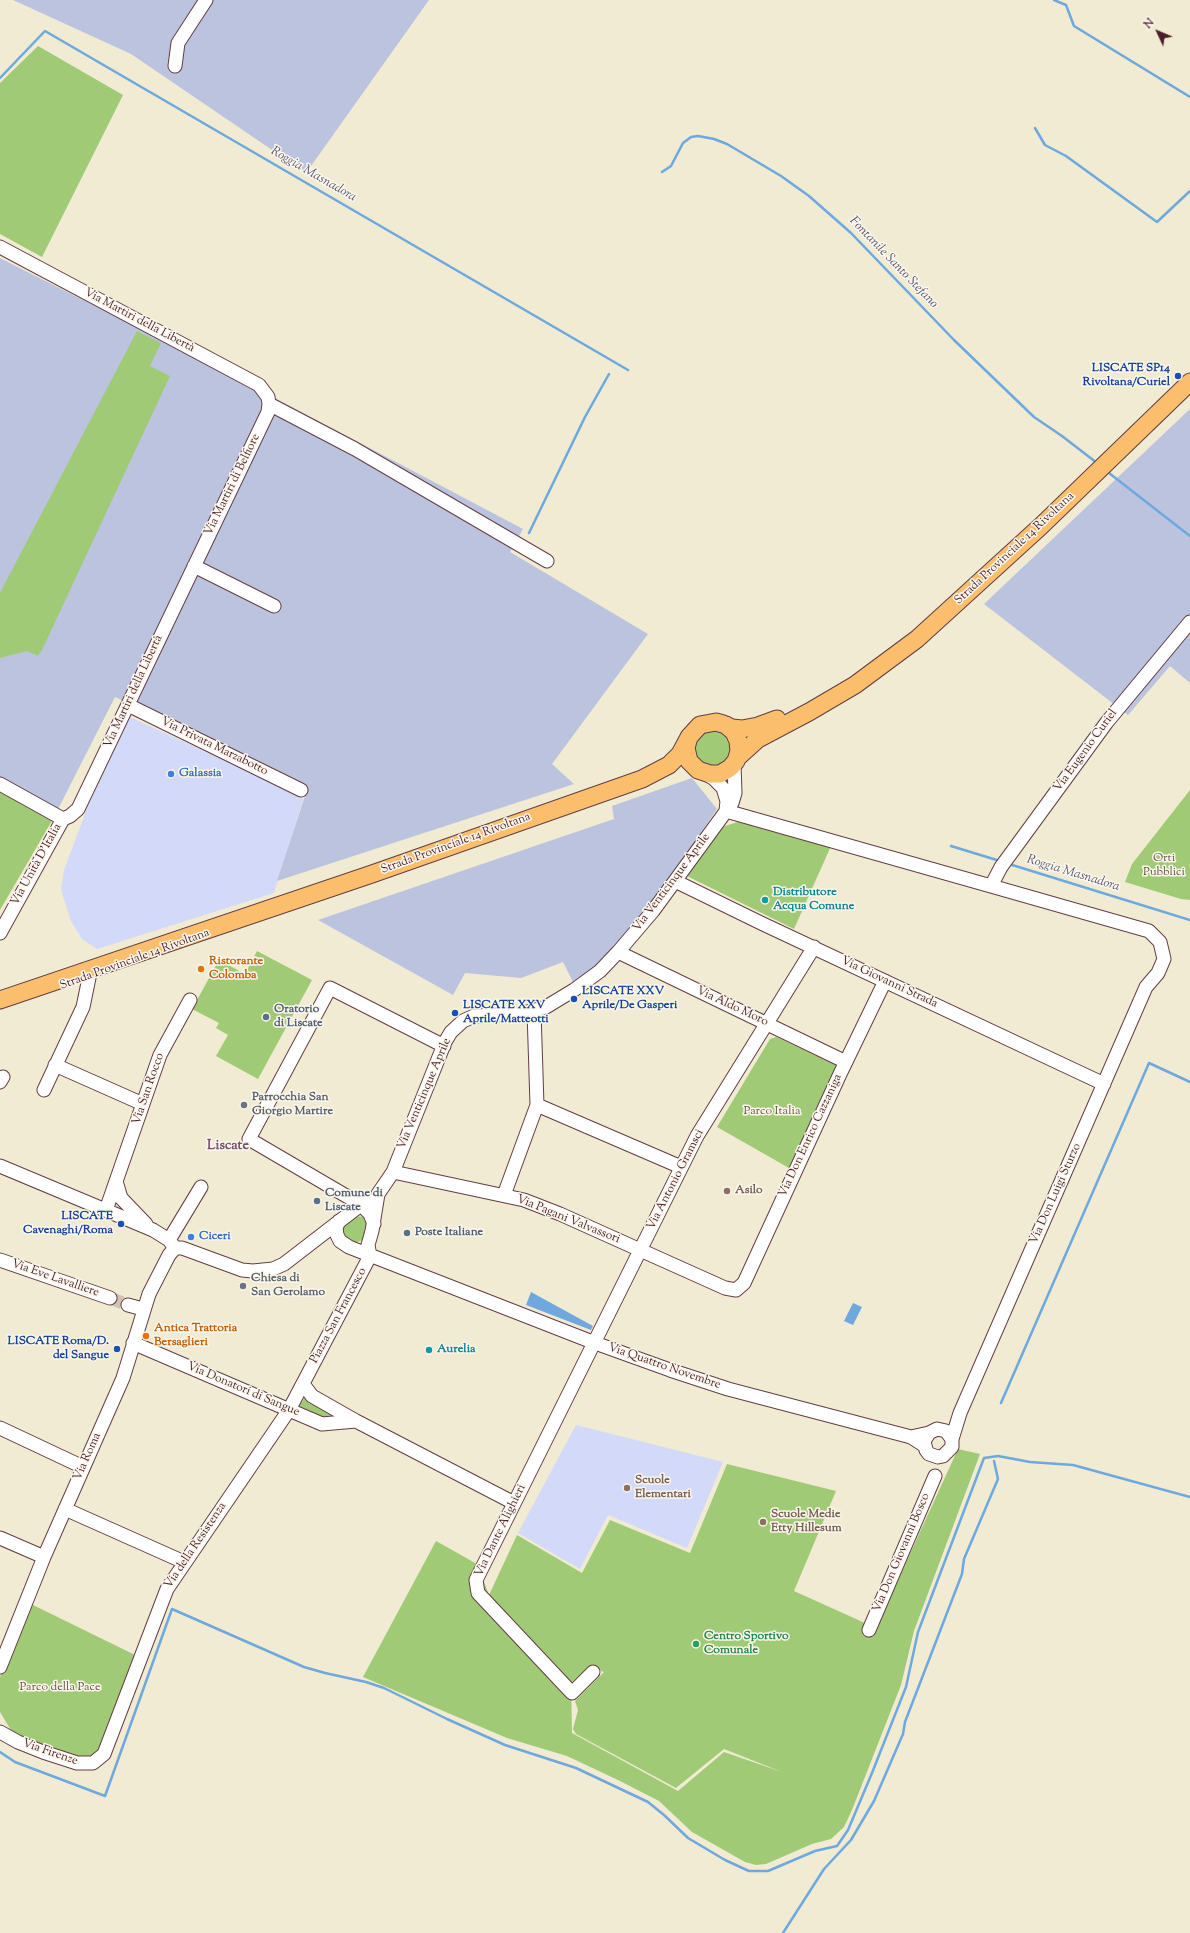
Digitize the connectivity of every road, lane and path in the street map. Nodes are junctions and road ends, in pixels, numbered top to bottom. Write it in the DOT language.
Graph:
graph roads {
  1 [pos="206,0"];
  2 [pos="174,66"];
  3 [pos="0,247"];
  4 [pos="1190,382"];
  5 [pos="269,404"];
  6 [pos="547,561"];
  7 [pos="194,566"];
  8 [pos="274,606"];
  9 [pos="1190,622"];
  10 [pos="828,701"];
  11 [pos="128,705"];
  12 [pos="726,725"];
  13 [pos="688,739"];
  14 [pos="735,761"];
  15 [pos="704,773"];
  16 [pos="642,779"];
  17 [pos="0,784"];
  18 [pos="301,790"];
  19 [pos="726,811"];
  20 [pos="67,818"];
  21 [pos="675,881"];
  22 [pos="991,886"];
  23 [pos="269,909"];
  24 [pos="0,933"];
  25 [pos="814,947"];
  26 [pos="618,952"];
  27 [pos="89,978"];
  28 [pos="885,981"];
  29 [pos="0,1000"];
  30 [pos="190,1000"];
  31 [pos="0,1008"];
  32 [pos="534,1011"];
  33 [pos="767,1024"];
  34 [pos="444,1046"];
  35 [pos="846,1062"];
  36 [pos="55,1065"];
  37 [pos="1104,1084"];
  38 [pos="44,1090"];
  39 [pos="143,1104"];
  40 [pos="537,1105"];
  41 [pos="0,1166"];
  42 [pos="682,1167"];
  43 [pos="393,1172"];
  44 [pos="116,1181"];
  45 [pos="384,1186"];
  46 [pos="201,1187"];
  47 [pos="504,1195"];
  48 [pos="360,1204"];
  49 [pos="106,1210"];
  50 [pos="344,1217"];
  51 [pos="373,1222"];
  52 [pos="153,1230"];
  53 [pos="318,1237"];
  54 [pos="370,1240"];
  55 [pos="172,1244"];
  56 [pos="349,1246"];
  57 [pos="641,1250"];
  58 [pos="370,1256"];
  59 [pos="0,1260"];
  60 [pos="424,1276"];
  61 [pos="736,1290"];
  62 [pos="110,1298"];
  63 [pos="128,1305"];
  64 [pos="143,1309"];
  65 [pos="133,1343"];
  66 [pos="595,1343"];
  67 [pos="303,1384"];
  68 [pos="289,1410"];
  69 [pos="960,1413"];
  70 [pos="356,1421"];
  71 [pos="0,1428"];
  72 [pos="942,1430"];
  73 [pos="929,1433"];
  74 [pos="911,1436"];
  75 [pos="952,1439"];
  76 [pos="927,1450"];
  77 [pos="943,1456"];
  78 [pos="83,1467"];
  79 [pos="935,1476"];
  80 [pos="514,1503"];
  81 [pos="65,1509"];
  82 [pos="0,1538"];
  83 [pos="44,1557"];
  84 [pos="184,1562"];
  85 [pos="870,1630"];
  86 [pos="0,1667"];
  87 [pos="593,1672"];
  88 [pos="0,1725"];
  89 [pos="4,1734"];
  90 [pos="93,1762"];
  1 -- 2 [label="street"];
  3 -- 5 [label="street, Via Martiri della Libertà"];
  4 -- 10 [label="main road, Strada Provinciale 14 Rivoltana"];
  5 -- 6 [label="street"];
  5 -- 7 [label="street, Via Martiri di Belfiore"];
  7 -- 8 [label="street"];
  7 -- 11 [label="street, Via Martiri della Libertà"];
  9 -- 22 [label="street, Via Eugenio Curiel"];
  10 -- 12 [label="main road, Strada Provinciale 14 Rivoltana"];
  10 -- 14 [label="main road, Strada Provinciale 14 Rivoltana"];
  11 -- 18 [label="street, Via Privata Marzabotto"];
  11 -- 20 [label="street, Via Martiri della Libertà"];
  12 -- 13 [label="main road, Strada Provinciale 14 Rivoltana"];
  12 -- 14 [label="main road"];
  13 -- 15 [label="main road"];
  13 -- 16 [label="main road, Strada Provinciale 14 Rivoltana"];
  14 -- 15 [label="main road, Strada Provinciale 14 Rivoltana"];
  14 -- 19 [label="street, Via Venticinque Aprile"];
  15 -- 16 [label="main road, Strada Provinciale 14 Rivoltana"];
  15 -- 19 [label="street"];
  16 -- 23 [label="main road, Strada Provinciale 14 Rivoltana"];
  17 -- 20 [label="street"];
  19 -- 21 [label="street, Via Venticinque Aprile"];
  19 -- 22 [label="street"];
  20 -- 24 [label="street, Via Unità D'Italia"];
  21 -- 25 [label="street, Via Giovanni Strada"];
  21 -- 26 [label="street, Via Venticinque Aprile"];
  22 -- 37 [label="street, Via Don Luigi Sturzo"];
  23 -- 27 [label="main road, Strada Provinciale 14 Rivoltana"];
  23 -- 29 [label="main road, Strada Provinciale 14 Rivoltana"];
  25 -- 28 [label="street, Via Giovanni Strada"];
  25 -- 33 [label="street, Via Antonio Gramsci"];
  26 -- 32 [label="street, Via Venticinque Aprile"];
  26 -- 33 [label="street, Via Aldo Moro"];
  27 -- 31 [label="main road, Strada Provinciale 14 Rivoltana"];
  27 -- 36 [label="street"];
  28 -- 35 [label="street, Via Don Enrico Cazzaniga"];
  28 -- 37 [label="street, Via Giovanni Strada"];
  30 -- 39 [label="street, Via San Rocco"];
  32 -- 34 [label="street, Via Venticinque Aprile"];
  32 -- 40 [label="street"];
  33 -- 35 [label="street, Via Aldo Moro"];
  33 -- 42 [label="street, Via Antonio Gramsci"];
  34 -- 43 [label="street, Via Venticinque Aprile"];
  34 -- 48 [label="street"];
  35 -- 61 [label="street, Via Don Enrico Cazzaniga"];
  36 -- 38 [label="street"];
  36 -- 39 [label="street"];
  37 -- 69 [label="street, Via Don Luigi Sturzo"];
  39 -- 44 [label="street, Via San Rocco"];
  40 -- 42 [label="street"];
  40 -- 47 [label="street"];
  41 -- 49 [label="street"];
  42 -- 57 [label="street, Via Antonio Gramsci"];
  43 -- 45 [label="street, Via Venticinque Aprile"];
  43 -- 47 [label="street, Via Pagani Valvassori"];
  44 -- 49 [label="street, Via San Rocco"];
  44 -- 52 [label="street"];
  45 -- 48 [label="street, Via Venticinque Aprile"];
  45 -- 51 [label="street, Via Venticinque Aprile"];
  46 -- 55 [label="street, Via Roma"];
  47 -- 57 [label="street, Via Pagani Valvassori"];
  48 -- 50 [label="street, Via Venticinque Aprile"];
  48 -- 51 [label="street"];
  49 -- 52 [label="street"];
  50 -- 51 [label="street"];
  50 -- 53 [label="street, Via Venticinque Aprile"];
  50 -- 56 [label="street"];
  51 -- 54 [label="street"];
  52 -- 55 [label="street, Via Venticinque Aprile"];
  53 -- 55 [label="street, Via Venticinque Aprile"];
  53 -- 56 [label="street"];
  54 -- 56 [label="street"];
  54 -- 58 [label="street"];
  55 -- 64 [label="street, Via Roma"];
  56 -- 58 [label="street"];
  57 -- 61 [label="street, Via Pagani Valvassori"];
  57 -- 66 [label="street, Via Antonio Gramsci"];
  58 -- 60 [label="street, Piazza San Francesco"];
  58 -- 67 [label="street, Piazza San Francesco"];
  59 -- 62 [label="street, Via Eve Lavalliere"];
  60 -- 66 [label="street, Via Quattro Novembre"];
  63 -- 64 [label="street"];
  64 -- 65 [label="street, Via Roma"];
  65 -- 68 [label="street, Via Donatori di Sangue"];
  65 -- 78 [label="street, Via Roma"];
  66 -- 74 [label="street, Via Quattro Novembre"];
  66 -- 80 [label="street, Via Dante Alighieri"];
  67 -- 68 [label="street, Via della Resistenza"];
  67 -- 70 [label="street, Via Donatori di Sangue"];
  68 -- 70 [label="street, Via Donatori di Sangue"];
  68 -- 84 [label="street, Via della Resistenza"];
  69 -- 72 [label="street, Via Don Luigi Sturzo"];
  69 -- 75 [label="street, Via Don Luigi Sturzo"];
  70 -- 80 [label="street, Via Donatori di Sangue"];
  71 -- 78 [label="street"];
  72 -- 73 [label="street"];
  72 -- 75 [label="street"];
  73 -- 74 [label="street, Via Quattro Novembre"];
  73 -- 76 [label="street"];
  74 -- 76 [label="street, Via Quattro Novembre"];
  75 -- 77 [label="street"];
  76 -- 77 [label="street"];
  76 -- 79 [label="street"];
  77 -- 79 [label="street, Via Don Giovanni Bosco"];
  78 -- 81 [label="street, Via Roma"];
  79 -- 85 [label="street, Via Don Giovanni Bosco"];
  80 -- 87 [label="street, Via Dante Alighieri"];
  81 -- 83 [label="street, Via Roma"];
  81 -- 84 [label="street"];
  82 -- 83 [label="street"];
  83 -- 86 [label="street, Via Roma"];
  84 -- 90 [label="street, Via della Resistenza"];
  88 -- 89 [label="street, Via Firenze"];
  89 -- 90 [label="street, Via Firenze"];
}
